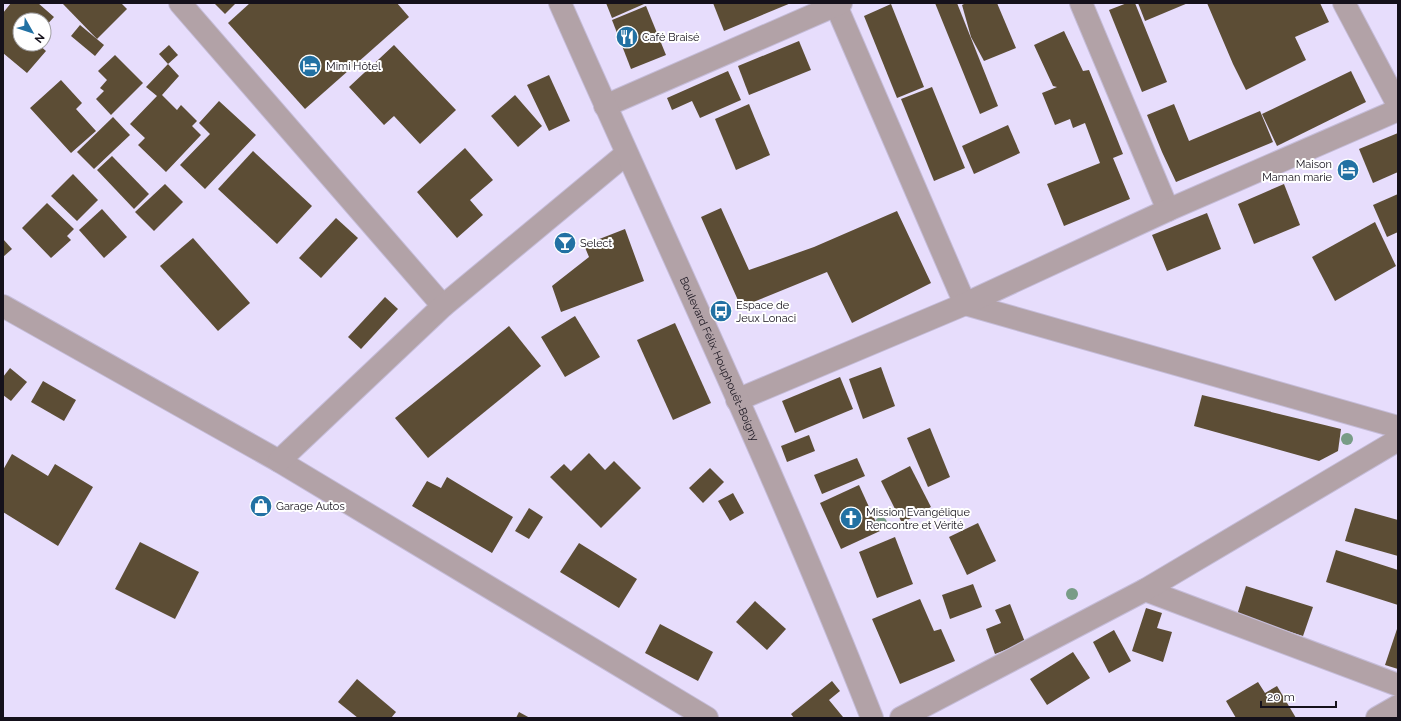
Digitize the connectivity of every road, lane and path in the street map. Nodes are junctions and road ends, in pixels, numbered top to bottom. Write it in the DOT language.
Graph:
graph roads {
  1 [pos="180,3"];
  2 [pos="560,3"];
  3 [pos="1081,3"];
  4 [pos="1344,3"];
  5 [pos="837,4"];
  6 [pos="1398,105"];
  7 [pos="605,106"];
  8 [pos="1398,110"];
  9 [pos="626,154"];
  10 [pos="1168,210"];
  11 [pos="965,304"];
  12 [pos="3,306"];
  13 [pos="443,306"];
  14 [pos="737,400"];
  15 [pos="1398,427"];
  16 [pos="1398,440"];
  17 [pos="279,461"];
  18 [pos="1145,590"];
  19 [pos="1398,685"];
  20 [pos="1398,706"];
  21 [pos="707,718"];
  22 [pos="872,718"];
  23 [pos="901,718"];
  24 [pos="1377,718"];
  1 -- 13 [label="street"];
  2 -- 7 [label="street, Boulevard Félix Houphouët-Boigny"];
  3 -- 10 [label="street"];
  4 -- 6 [label="street"];
  5 -- 7 [label="street"];
  5 -- 11 [label="street"];
  7 -- 9 [label="street, Boulevard Félix Houphouët-Boigny"];
  8 -- 10 [label="street"];
  9 -- 13 [label="street"];
  9 -- 14 [label="street, Boulevard Félix Houphouët-Boigny"];
  10 -- 11 [label="street"];
  11 -- 14 [label="street"];
  11 -- 15 [label="street"];
  12 -- 17 [label="street"];
  13 -- 17 [label="street"];
  14 -- 22 [label="street, Boulevard Félix Houphouët-Boigny"];
  16 -- 18 [label="street"];
  17 -- 21 [label="street"];
  18 -- 19 [label="street"];
  18 -- 23 [label="street"];
  20 -- 24 [label="street"];
}
